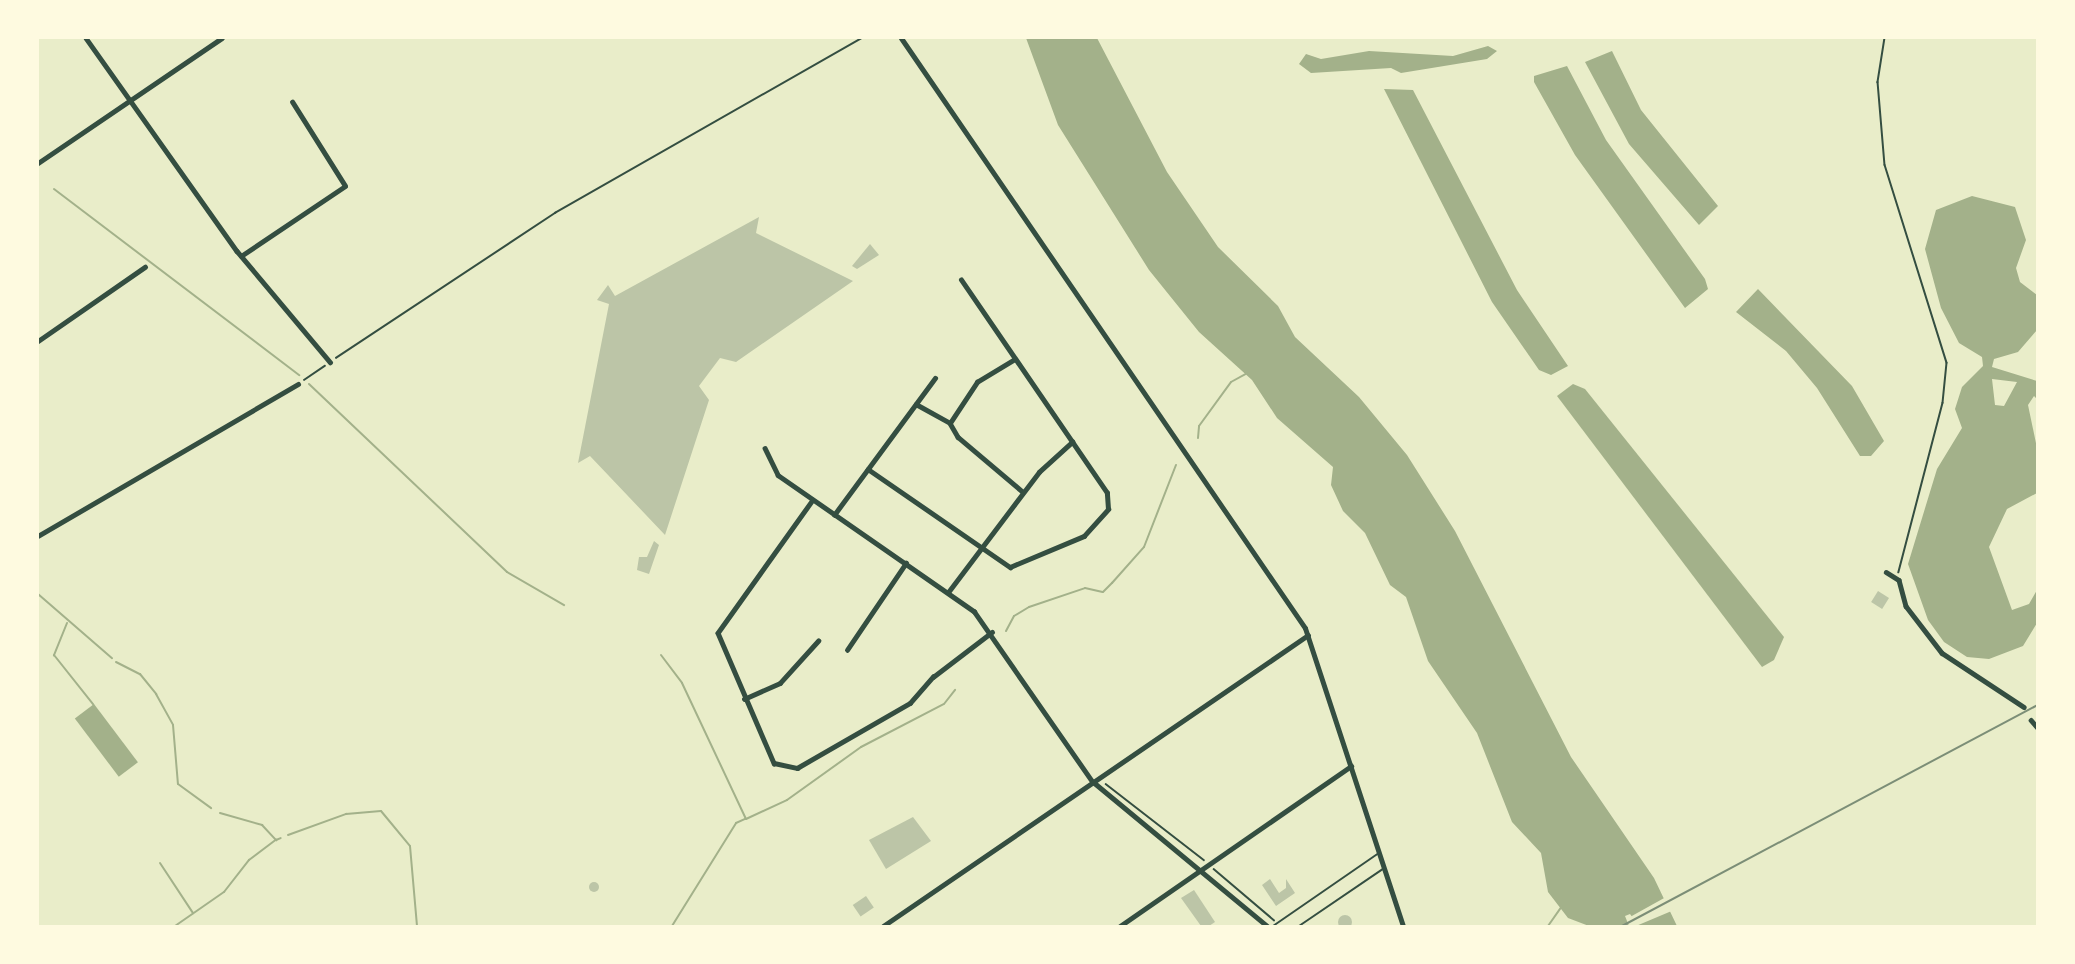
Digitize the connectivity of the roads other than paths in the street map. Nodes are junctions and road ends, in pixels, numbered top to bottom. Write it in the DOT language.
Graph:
graph roads {
  1 [pos="86,38"];
  2 [pos="222,38"];
  3 [pos="901,38"];
  4 [pos="129,100"];
  5 [pos="292,102"];
  6 [pos="38,163"];
  7 [pos="241,256"];
  8 [pos="145,267"];
  9 [pos="961,279"];
  10 [pos="38,341"];
  11 [pos="1015,359"];
  12 [pos="330,362"];
  13 [pos="935,378"];
  14 [pos="298,384"];
  15 [pos="916,404"];
  16 [pos="950,423"];
  17 [pos="1072,442"];
  18 [pos="765,448"];
  19 [pos="868,469"];
  20 [pos="1023,492"];
  21 [pos="813,500"];
  22 [pos="834,515"];
  23 [pos="38,536"];
  24 [pos="981,547"];
  25 [pos="906,563"];
  26 [pos="1886,572"];
  27 [pos="949,591"];
  28 [pos="992,632"];
  29 [pos="1308,635"];
  30 [pos="818,641"];
  31 [pos="847,650"];
  32 [pos="744,699"];
  33 [pos="2024,707"];
  34 [pos="2031,720"];
  35 [pos="2037,728"];
  36 [pos="1351,766"];
  37 [pos="1096,780"];
  38 [pos="1379,853"];
  39 [pos="1198,869"];
  40 [pos="1384,869"];
  41 [pos="883,927"];
  42 [pos="1120,927"];
  43 [pos="1268,927"];
  44 [pos="1273,927"];
  45 [pos="1299,927"];
  46 [pos="1403,927"];
  1 -- 4 [label="street"];
  2 -- 4 [label="street"];
  3 -- 29 [label="street"];
  4 -- 6 [label="street"];
  4 -- 7 [label="street"];
  5 -- 7 [label="street"];
  7 -- 12 [label="street"];
  8 -- 10 [label="street"];
  9 -- 11 [label="street"];
  11 -- 16 [label="street"];
  11 -- 17 [label="street"];
  13 -- 15 [label="street"];
  14 -- 23 [label="street"];
  15 -- 16 [label="street"];
  15 -- 19 [label="street"];
  16 -- 20 [label="street"];
  17 -- 20 [label="street"];
  17 -- 24 [label="street"];
  18 -- 21 [label="street"];
  19 -- 22 [label="street"];
  19 -- 24 [label="street"];
  20 -- 24 [label="street"];
  21 -- 22 [label="street"];
  21 -- 32 [label="street"];
  22 -- 25 [label="street"];
  24 -- 27 [label="street"];
  25 -- 27 [label="street"];
  25 -- 31 [label="street"];
  26 -- 33 [label="street"];
  27 -- 28 [label="street"];
  28 -- 32 [label="street"];
  28 -- 37 [label="street"];
  29 -- 36 [label="street"];
  29 -- 37 [label="street"];
  30 -- 32 [label="street"];
  34 -- 35 [label="street"];
  36 -- 38 [label="street"];
  36 -- 39 [label="street"];
  37 -- 39 [label="street"];
  37 -- 41 [label="street"];
  38 -- 40 [label="street"];
  38 -- 44 [label="lane"];
  39 -- 42 [label="street"];
  39 -- 43 [label="street"];
  40 -- 45 [label="lane"];
  40 -- 46 [label="street"];
}
